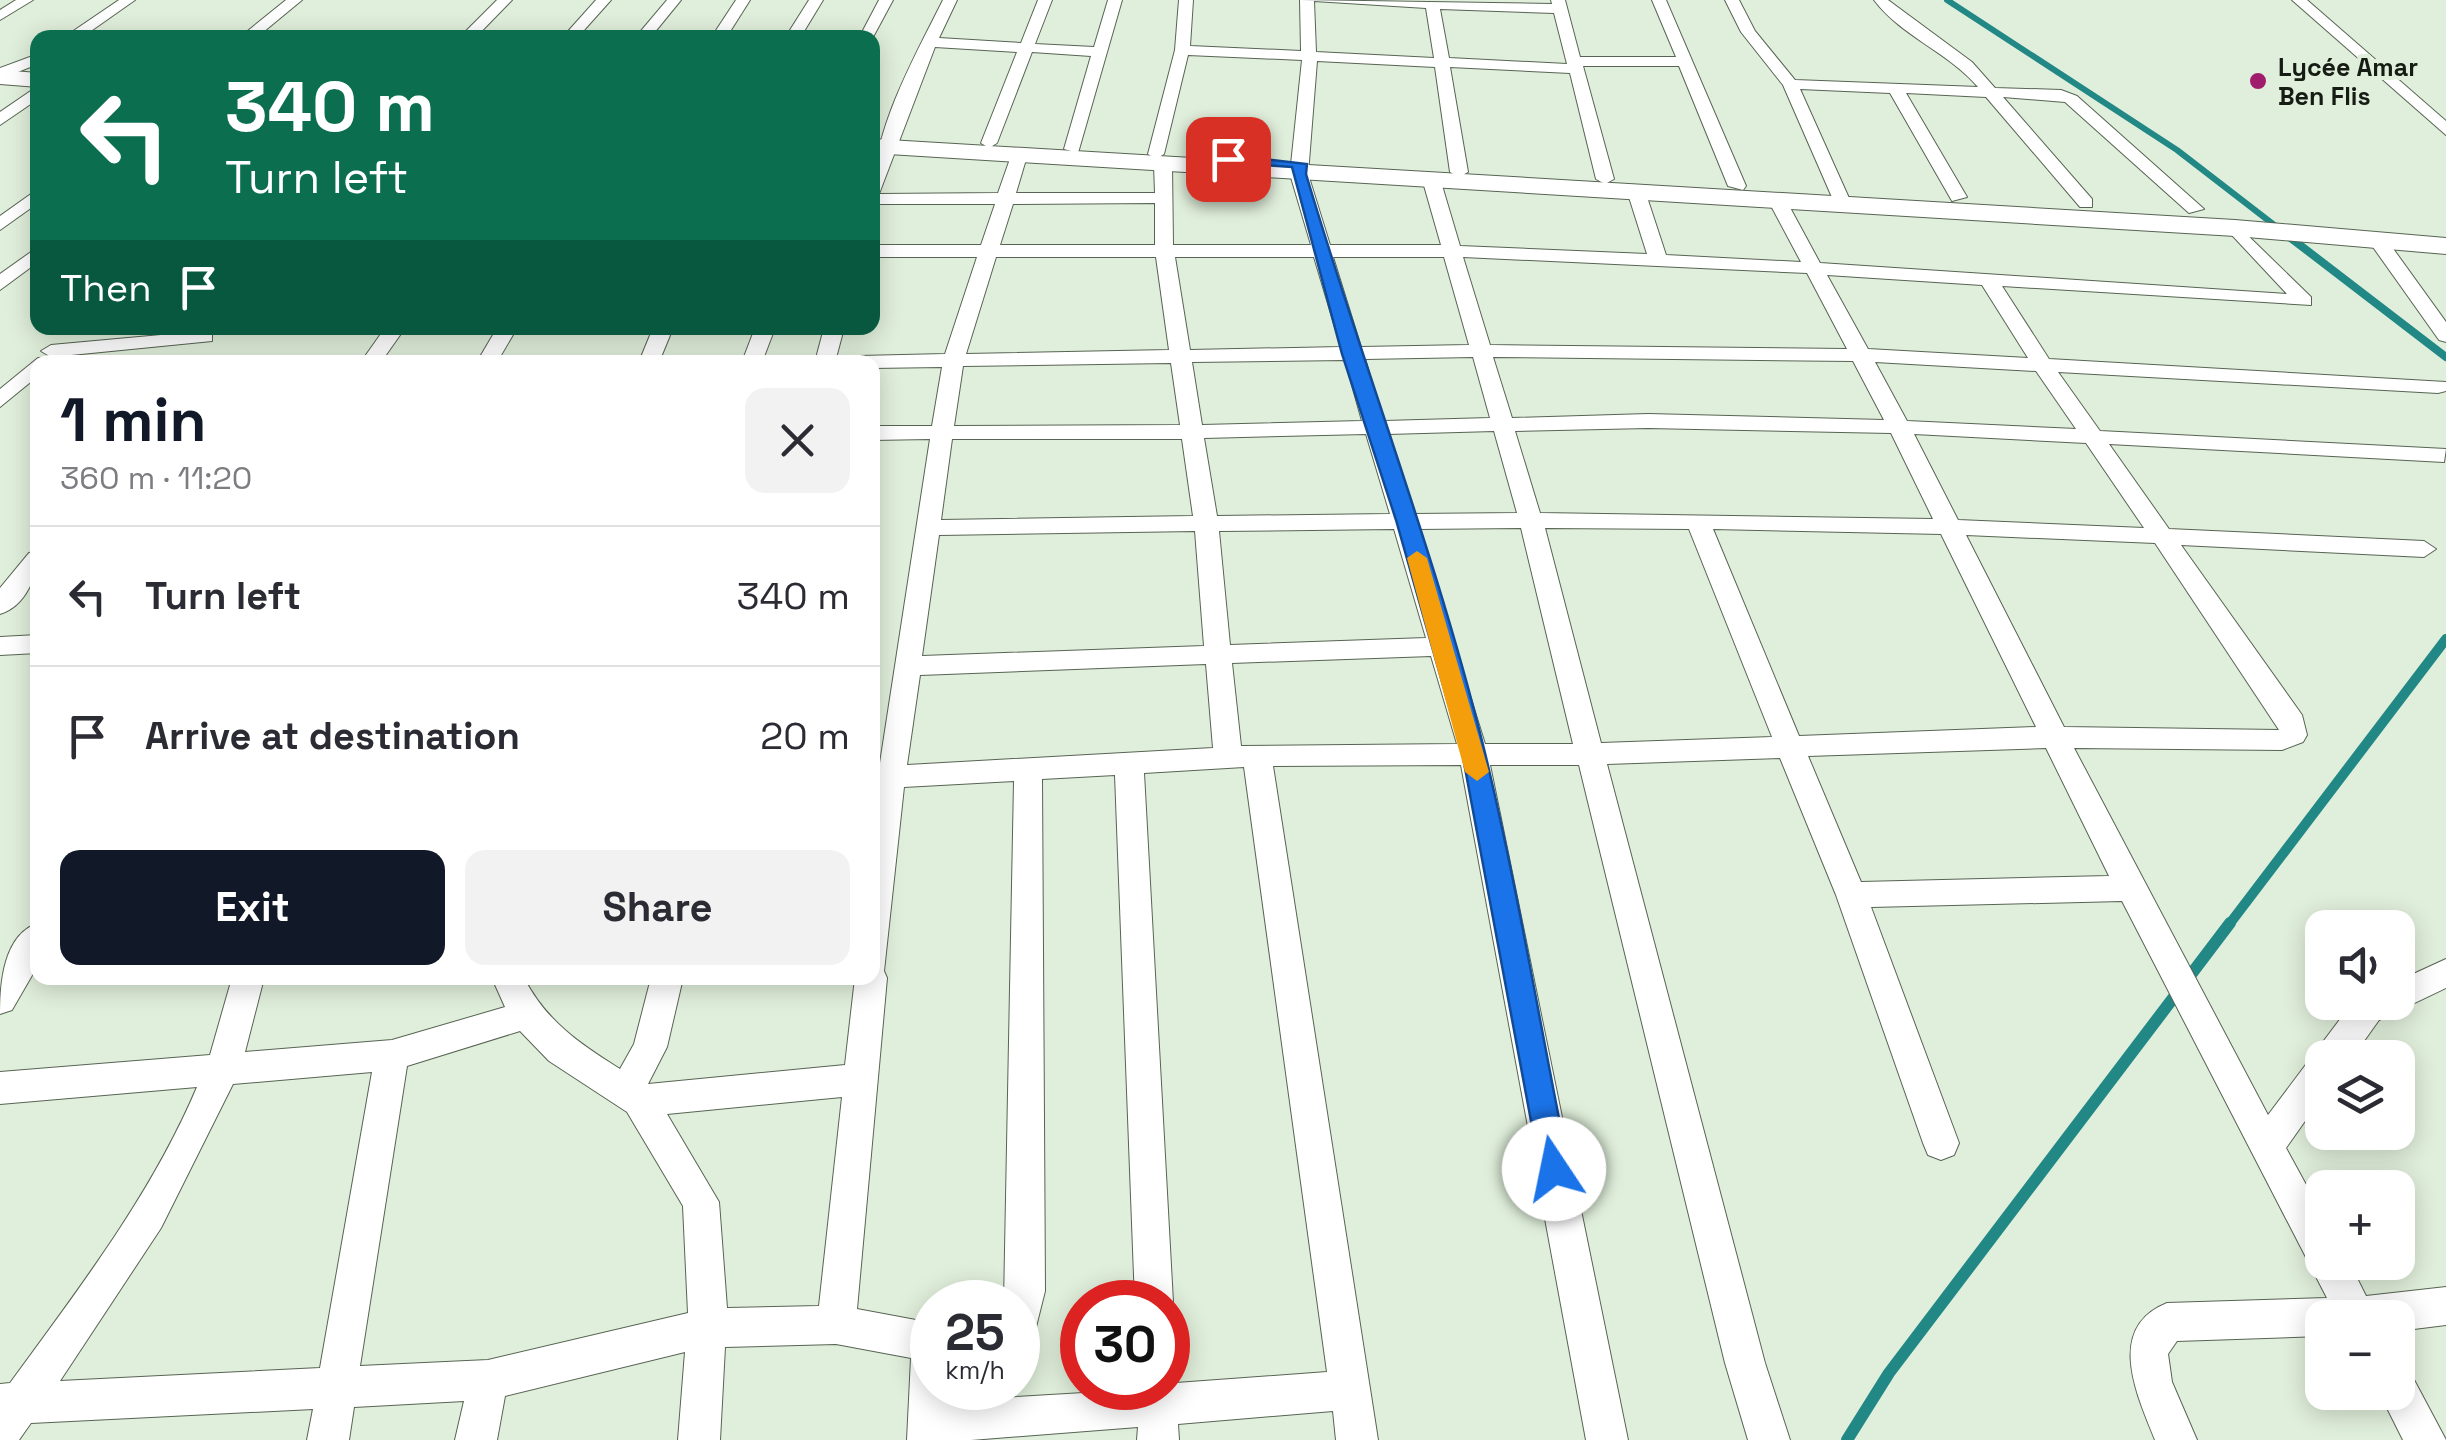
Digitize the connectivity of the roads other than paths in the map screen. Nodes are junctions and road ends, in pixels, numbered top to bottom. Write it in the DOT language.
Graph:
graph roads {
  1 [pos="26,0"];
  2 [pos="128,0"];
  3 [pos="295,0"];
  4 [pos="505,0"];
  5 [pos="604,0"];
  6 [pos="674,0"];
  7 [pos="743,0"];
  8 [pos="816,0"];
  9 [pos="886,0"];
  10 [pos="950,0"];
  11 [pos="1045,0"];
  12 [pos="1115,0"];
  13 [pos="1186,0"];
  14 [pos="1307,0"];
  15 [pos="1320,0"];
  16 [pos="1658,0"];
  17 [pos="1732,0"];
  18 [pos="1881,0"];
  19 [pos="2299,0"];
  20 [pos="1432,2"];
  21 [pos="1559,4"];
  22 [pos="0,16"];
  23 [pos="82,30"];
  24 [pos="256,30"];
  25 [pos="474,30"];
  26 [pos="576,30"];
  27 [pos="649,30"];
  28 [pos="723,30"];
  29 [pos="797,30"];
  30 [pos="870,30"];
  31 [pos="930,42"];
  32 [pos="1028,48"];
  33 [pos="1182,50"];
  34 [pos="1102,52"];
  35 [pos="1306,56"];
  36 [pos="30,62"];
  37 [pos="1686,62"];
  38 [pos="1441,64"];
  39 [pos="1576,65"];
  40 [pos="0,76"];
  41 [pos="1790,84"];
  42 [pos="30,87"];
  43 [pos="30,89"];
  44 [pos="0,90"];
  45 [pos="1898,91"];
  46 [pos="1988,94"];
  47 [pos="30,95"];
  48 [pos="0,120"];
  49 [pos="2446,130"];
  50 [pos="881,141"];
  51 [pos="989,143"];
  52 [pos="1072,148"];
  53 [pos="1019,156"];
  54 [pos="1160,160"];
  55 [pos="1299,169"];
  56 [pos="1446,177"];
  57 [pos="1604,179"];
  58 [pos="1737,186"];
  59 [pos="1637,194"];
  60 [pos="1958,196"];
  61 [pos="1164,198"];
  62 [pos="880,199"];
  63 [pos="1841,199"];
  64 [pos="1005,200"];
  65 [pos="30,201"];
  66 [pos="1778,202"];
  67 [pos="2086,203"];
  68 [pos="2199,209"];
  69 [pos="0,225"];
  70 [pos="2317,226"];
  71 [pos="2243,229"];
  72 [pos="2446,230"];
  73 [pos="0,235"];
  74 [pos="30,235"];
  75 [pos="2377,240"];
  76 [pos="2446,246"];
  77 [pos="989,248"];
  78 [pos="1164,248"];
  79 [pos="1321,249"];
  80 [pos="880,251"];
  81 [pos="1452,251"];
  82 [pos="30,259"];
  83 [pos="1658,260"];
  84 [pos="1814,268"];
  85 [pos="1990,282"];
  86 [pos="0,284"];
  87 [pos="67,335"];
  88 [pos="190,335"];
  89 [pos="206,335"];
  90 [pos="2446,336"];
  91 [pos="1482,351"];
  92 [pos="1351,354"];
  93 [pos="46,355"];
  94 [pos="67,355"];
  95 [pos="190,355"];
  96 [pos="1858,356"];
  97 [pos="1184,357"];
  98 [pos="954,361"];
  99 [pos="880,362"];
  100 [pos="2040,363"];
  101 [pos="30,371"];
  102 [pos="2438,387"];
  103 [pos="0,401"];
  104 [pos="1502,423"];
  105 [pos="1899,427"];
  106 [pos="1378,429"];
  107 [pos="943,432"];
  108 [pos="1192,432"];
  109 [pos="880,433"];
  110 [pos="2096,438"];
  111 [pos="2444,455"];
  112 [pos="1406,520"];
  113 [pos="1531,522"];
  114 [pos="1698,523"];
  115 [pos="1206,524"];
  116 [pos="1946,527"];
  117 [pos="928,528"];
  118 [pos="2163,536"];
  119 [pos="2424,549"];
  120 [pos="30,562"];
  121 [pos="0,566"];
  122 [pos="30,568"];
  123 [pos="0,605"];
  124 [pos="30,644"];
  125 [pos="0,646"];
  126 [pos="1442,646"];
  127 [pos="1218,652"];
  128 [pos="908,666"];
  129 [pos="2056,737"];
  130 [pos="1791,748"];
  131 [pos="1473,752"];
  132 [pos="1592,754"];
  133 [pos="1243,757"];
  134 [pos="1129,763"];
  135 [pos="1028,769"];
  136 [pos="891,777"];
  137 [pos="880,884"];
  138 [pos="2132,888"];
  139 [pos="1851,895"];
  140 [pos="30,949"];
  141 [pos="2446,974"];
  142 [pos="246,985"];
  143 [pos="665,985"];
  144 [pos="870,985"];
  145 [pos="2415,988"];
  146 [pos="521,994"];
  147 [pos="0,1000"];
  148 [pos="392,1055"];
  149 [pos="224,1070"];
  150 [pos="861,1079"];
  151 [pos="0,1088"];
  152 [pos="2305,1093"];
  153 [pos="632,1096"];
  154 [pos="1941,1143"];
  155 [pos="2268,1144"];
  156 [pos="2305,1217"];
  157 [pos="1026,1280"];
  158 [pos="1153,1280"];
  159 [pos="2446,1306"];
  160 [pos="2415,1309"];
  161 [pos="2305,1318"];
  162 [pos="836,1325"];
  163 [pos="705,1328"];
  164 [pos="910,1338"];
  165 [pos="488,1380"];
  166 [pos="337,1388"];
  167 [pos="1350,1390"];
  168 [pos="2409,1410"];
  169 [pos="1158,1411"];
  170 [pos="6,1414"];
  171 [pos="927,1432"];
  172 [pos="1766,1435"];
  173 [pos="328,1440"];
  174 [pos="476,1440"];
  175 [pos="699,1440"];
  176 [pos="1357,1440"];
  177 [pos="1607,1440"];
  178 [pos="2176,1440"];
  179 [pos="2425,1440"];
  1 -- 22 [label="street"];
  2 -- 23 [label="street"];
  3 -- 24 [label="street"];
  4 -- 25 [label="street"];
  5 -- 26 [label="street"];
  6 -- 27 [label="street"];
  7 -- 28 [label="street"];
  8 -- 29 [label="street"];
  9 -- 30 [label="street"];
  10 -- 31 [label="street"];
  11 -- 32 [label="street"];
  12 -- 34 [label="street"];
  13 -- 33 [label="street"];
  14 -- 35 [label="street"];
  15 -- 20 [label="street"];
  16 -- 37 [label="street"];
  17 -- 41 [label="street"];
  18 -- 46 [label="street"];
  19 -- 49 [label="street"];
  20 -- 21 [label="street"];
  20 -- 38 [label="street"];
  21 -- 39 [label="street"];
  31 -- 32 [label="street"];
  31 -- 50 [label="street"];
  32 -- 34 [label="street"];
  32 -- 51 [label="street"];
  33 -- 35 [label="street"];
  33 -- 54 [label="street"];
  34 -- 52 [label="street"];
  35 -- 38 [label="street"];
  35 -- 55 [label="street"];
  36 -- 40 [label="street"];
  37 -- 39 [label="street"];
  37 -- 58 [label="street"];
  38 -- 39 [label="street"];
  38 -- 56 [label="street"];
  39 -- 57 [label="street"];
  40 -- 42 [label="main road"];
  41 -- 45 [label="street"];
  41 -- 63 [label="street"];
  43 -- 44 [label="main road"];
  45 -- 46 [label="street"];
  45 -- 60 [label="street"];
  46 -- 67 [label="street"];
  46 -- 68 [label="street"];
  47 -- 48 [label="street"];
  50 -- 51 [label="main road"];
  50 -- 53 [label="main road"];
  51 -- 52 [label="main road"];
  52 -- 54 [label="main road"];
  53 -- 54 [label="main road"];
  53 -- 64 [label="street"];
  54 -- 55 [label="main road"];
  54 -- 61 [label="street"];
  55 -- 56 [label="main road"];
  55 -- 79 [label="street"];
  56 -- 57 [label="main road"];
  56 -- 59 [label="main road"];
  56 -- 81 [label="street"];
  57 -- 58 [label="main road"];
  58 -- 63 [label="main road"];
  59 -- 66 [label="main road"];
  59 -- 83 [label="street"];
  60 -- 63 [label="main road"];
  60 -- 67 [label="main road"];
  61 -- 64 [label="street"];
  61 -- 78 [label="street"];
  62 -- 64 [label="street"];
  63 -- 66 [label="main road"];
  63 -- 71 [label="main road"];
  64 -- 77 [label="street"];
  65 -- 69 [label="street"];
  66 -- 84 [label="street"];
  67 -- 68 [label="main road"];
  68 -- 70 [label="main road"];
  70 -- 71 [label="main road"];
  70 -- 72 [label="main road"];
  70 -- 75 [label="main road"];
  71 -- 85 [label="street"];
  73 -- 74 [label="street"];
  75 -- 76 [label="main road"];
  75 -- 90 [label="street"];
  77 -- 78 [label="street"];
  77 -- 80 [label="street"];
  77 -- 98 [label="street"];
  78 -- 79 [label="street"];
  78 -- 97 [label="street"];
  79 -- 81 [label="street"];
  79 -- 92 [label="street"];
  81 -- 83 [label="street"];
  81 -- 91 [label="street"];
  82 -- 86 [label="street"];
  83 -- 84 [label="street"];
  84 -- 85 [label="street"];
  84 -- 96 [label="street"];
  85 -- 100 [label="street"];
  87 -- 93 [label="street"];
  88 -- 94 [label="street"];
  89 -- 95 [label="street"];
  91 -- 92 [label="street"];
  91 -- 96 [label="street"];
  91 -- 104 [label="street"];
  92 -- 97 [label="street"];
  92 -- 106 [label="street"];
  96 -- 100 [label="street"];
  96 -- 105 [label="street"];
  97 -- 98 [label="street"];
  97 -- 108 [label="street"];
  98 -- 99 [label="street"];
  98 -- 107 [label="street"];
  100 -- 102 [label="street"];
  100 -- 110 [label="street"];
  101 -- 103 [label="street"];
  104 -- 105 [label="street"];
  104 -- 106 [label="street"];
  104 -- 113 [label="street"];
  105 -- 110 [label="street"];
  105 -- 116 [label="street"];
  106 -- 108 [label="street"];
  106 -- 112 [label="street"];
  107 -- 108 [label="street"];
  107 -- 109 [label="street"];
  107 -- 117 [label="street"];
  108 -- 115 [label="street"];
  110 -- 111 [label="street"];
  110 -- 118 [label="street"];
  112 -- 113 [label="street"];
  112 -- 115 [label="street"];
  112 -- 126 [label="street"];
  113 -- 114 [label="street"];
  113 -- 132 [label="street"];
  114 -- 116 [label="street"];
  114 -- 130 [label="street"];
  115 -- 117 [label="street"];
  115 -- 127 [label="street"];
  116 -- 118 [label="street"];
  116 -- 129 [label="street"];
  117 -- 128 [label="street"];
  118 -- 119 [label="street"];
  118 -- 129 [label="street"];
  120 -- 121 [label="street"];
  122 -- 123 [label="street"];
  124 -- 125 [label="street"];
  126 -- 127 [label="street"];
  126 -- 131 [label="street"];
  127 -- 128 [label="street"];
  127 -- 133 [label="street"];
  128 -- 136 [label="street"];
  129 -- 130 [label="street"];
  129 -- 138 [label="street"];
  130 -- 132 [label="street"];
  130 -- 139 [label="street"];
  131 -- 132 [label="street"];
  131 -- 133 [label="street"];
  131 -- 177 [label="street"];
  132 -- 172 [label="street"];
  133 -- 134 [label="street"];
  133 -- 167 [label="street"];
  134 -- 135 [label="street"];
  134 -- 158 [label="street"];
  135 -- 136 [label="street"];
  135 -- 157 [label="street"];
  136 -- 137 [label="street"];
  138 -- 139 [label="street"];
  138 -- 155 [label="street"];
  139 -- 154 [label="street"];
  140 -- 147 [label="street"];
  141 -- 145 [label="street"];
  142 -- 149 [label="street"];
  143 -- 153 [label="street"];
  144 -- 150 [label="street"];
  146 -- 148 [label="street"];
  146 -- 153 [label="street"];
  148 -- 149 [label="street"];
  148 -- 166 [label="street"];
  149 -- 151 [label="street"];
  149 -- 170 [label="street"];
  150 -- 153 [label="street"];
  150 -- 162 [label="street"];
  152 -- 155 [label="street"];
  153 -- 163 [label="street"];
  155 -- 156 [label="street"];
  159 -- 160 [label="street"];
  161 -- 178 [label="street"];
  162 -- 163 [label="street"];
  162 -- 164 [label="street"];
  163 -- 165 [label="street"];
  163 -- 175 [label="street"];
  165 -- 166 [label="street"];
  165 -- 174 [label="street"];
  166 -- 170 [label="street"];
  166 -- 173 [label="street"];
  167 -- 169 [label="street"];
  167 -- 176 [label="street"];
  168 -- 179 [label="street"];
  169 -- 171 [label="street"];
}
